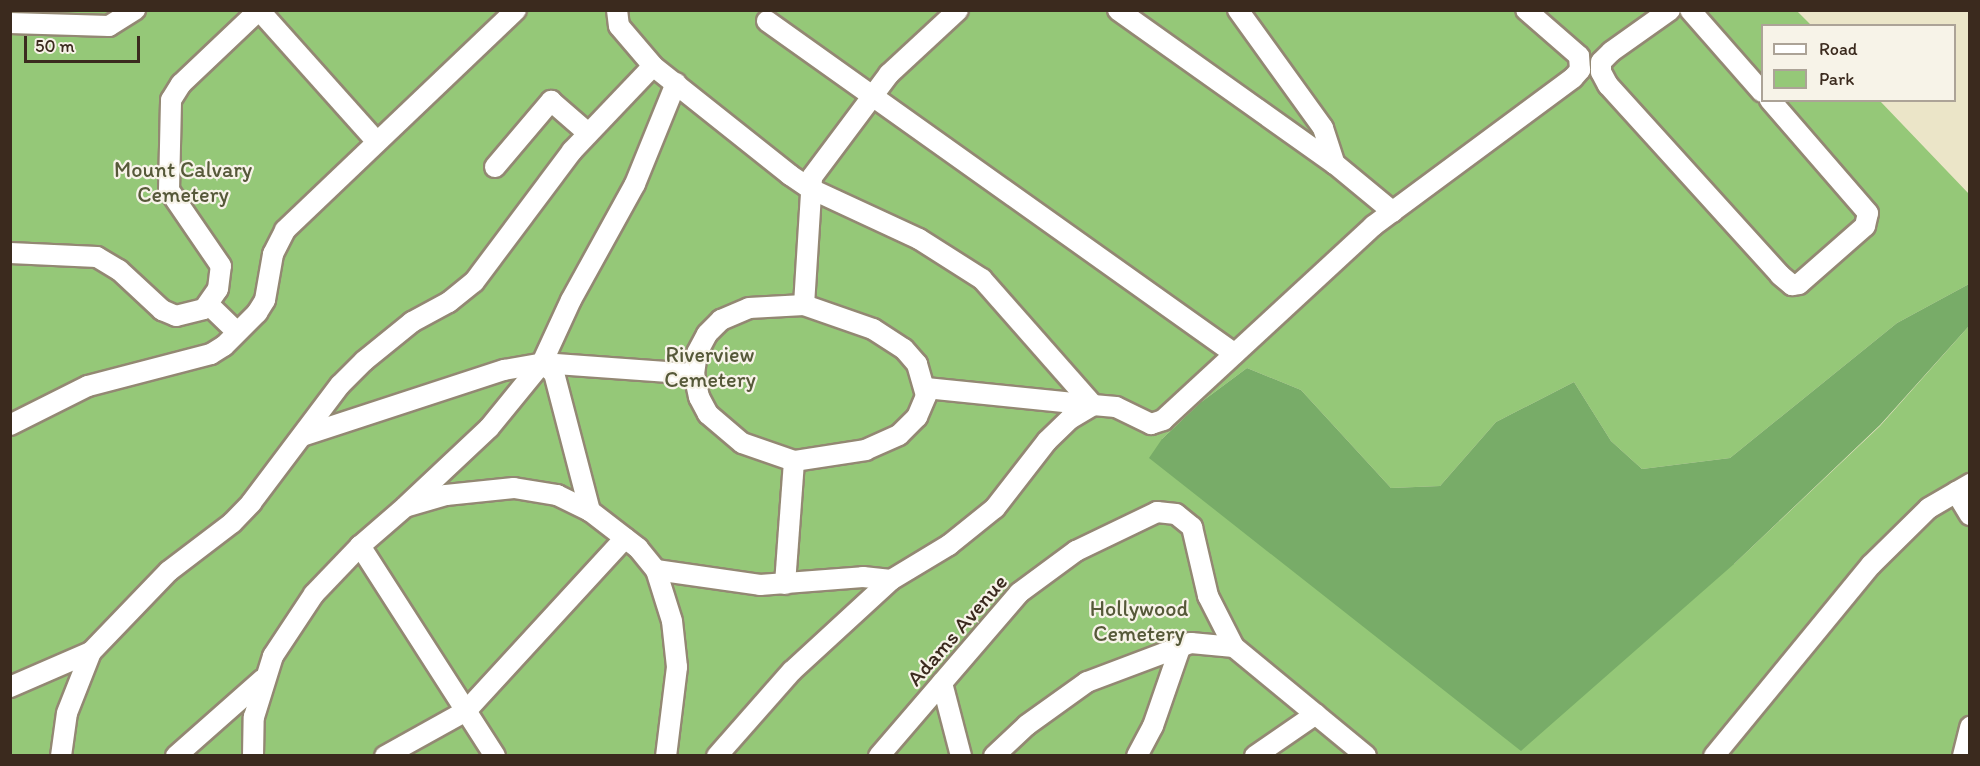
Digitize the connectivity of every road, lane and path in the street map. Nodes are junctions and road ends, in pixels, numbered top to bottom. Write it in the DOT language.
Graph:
graph roads {
  1 [pos="135,10"];
  2 [pos="259,10"];
  3 [pos="516,10"];
  4 [pos="617,10"];
  5 [pos="958,10"];
  6 [pos="1118,10"];
  7 [pos="1238,10"];
  8 [pos="1526,10"];
  9 [pos="1670,10"];
  10 [pos="1690,10"];
  11 [pos="767,21"];
  12 [pos="10,22"];
  13 [pos="1591,62"];
  14 [pos="653,66"];
  15 [pos="676,84"];
  16 [pos="1761,91"];
  17 [pos="871,96"];
  18 [pos="1772,102"];
  19 [pos="588,133"];
  20 [pos="376,141"];
  21 [pos="1335,164"];
  22 [pos="495,167"];
  23 [pos="809,188"];
  24 [pos="1393,212"];
  25 [pos="10,254"];
  26 [pos="208,304"];
  27 [pos="804,305"];
  28 [pos="236,331"];
  29 [pos="1235,354"];
  30 [pos="543,363"];
  31 [pos="694,374"];
  32 [pos="926,388"];
  33 [pos="1093,405"];
  34 [pos="10,425"];
  35 [pos="302,436"];
  36 [pos="794,461"];
  37 [pos="1963,488"];
  38 [pos="405,507"];
  39 [pos="590,511"];
  40 [pos="1970,515"];
  41 [pos="625,538"];
  42 [pos="360,546"];
  43 [pos="656,570"];
  44 [pos="891,580"];
  45 [pos="785,584"];
  46 [pos="1181,645"];
  47 [pos="1234,647"];
  48 [pos="92,652"];
  49 [pos="263,679"];
  50 [pos="942,683"];
  51 [pos="10,687"];
  52 [pos="466,711"];
  53 [pos="1316,714"];
  54 [pos="1970,727"];
  55 [pos="61,756"];
  56 [pos="176,756"];
  57 [pos="253,756"];
  58 [pos="385,756"];
  59 [pos="495,756"];
  60 [pos="666,756"];
  61 [pos="717,756"];
  62 [pos="879,756"];
  63 [pos="961,756"];
  64 [pos="994,756"];
  65 [pos="1137,756"];
  66 [pos="1255,756"];
  67 [pos="1366,756"];
  68 [pos="1714,756"];
  69 [pos="1963,756"];
  1 -- 12 [label="lane"];
  2 -- 20 [label="lane"];
  2 -- 26 [label="lane"];
  3 -- 20 [label="lane"];
  4 -- 14 [label="lane"];
  5 -- 17 [label="lane"];
  6 -- 21 [label="lane"];
  7 -- 21 [label="lane"];
  8 -- 13 [label="lane"];
  9 -- 13 [label="lane"];
  10 -- 16 [label="lane"];
  11 -- 17 [label="lane"];
  13 -- 18 [label="lane"];
  13 -- 24 [label="lane"];
  14 -- 15 [label="lane"];
  14 -- 19 [label="lane"];
  15 -- 23 [label="lane"];
  15 -- 30 [label="lane"];
  17 -- 23 [label="lane"];
  17 -- 29 [label="lane"];
  19 -- 22 [label="lane"];
  19 -- 35 [label="lane"];
  20 -- 28 [label="lane"];
  21 -- 24 [label="lane"];
  23 -- 27 [label="lane"];
  23 -- 33 [label="lane"];
  24 -- 29 [label="lane"];
  25 -- 26 [label="lane"];
  26 -- 28 [label="lane"];
  27 -- 31 [label="lane"];
  27 -- 32 [label="lane"];
  28 -- 34 [label="lane"];
  29 -- 33 [label="lane"];
  30 -- 31 [label="lane"];
  30 -- 35 [label="lane"];
  30 -- 38 [label="lane"];
  30 -- 39 [label="lane"];
  31 -- 36 [label="lane"];
  32 -- 33 [label="lane"];
  32 -- 36 [label="lane"];
  33 -- 44 [label="lane"];
  35 -- 48 [label="lane"];
  36 -- 45 [label="lane"];
  37 -- 40 [label="lane"];
  37 -- 68 [label="lane"];
  38 -- 39 [label="lane"];
  38 -- 42 [label="lane"];
  39 -- 41 [label="lane"];
  41 -- 43 [label="lane"];
  41 -- 52 [label="lane"];
  42 -- 49 [label="lane"];
  42 -- 52 [label="lane"];
  43 -- 45 [label="lane"];
  43 -- 60 [label="lane"];
  44 -- 45 [label="lane"];
  44 -- 61 [label="lane"];
  46 -- 47 [label="lane"];
  46 -- 64 [label="lane"];
  46 -- 65 [label="lane"];
  47 -- 50 [label="lane, Adams Avenue"];
  47 -- 53 [label="lane"];
  48 -- 51 [label="lane"];
  48 -- 55 [label="lane"];
  49 -- 56 [label="lane"];
  49 -- 57 [label="lane"];
  50 -- 62 [label="lane, Adams Avenue"];
  50 -- 63 [label="lane"];
  52 -- 58 [label="lane"];
  52 -- 59 [label="lane"];
  53 -- 66 [label="lane"];
  53 -- 67 [label="lane"];
  54 -- 69 [label="lane"];
}
